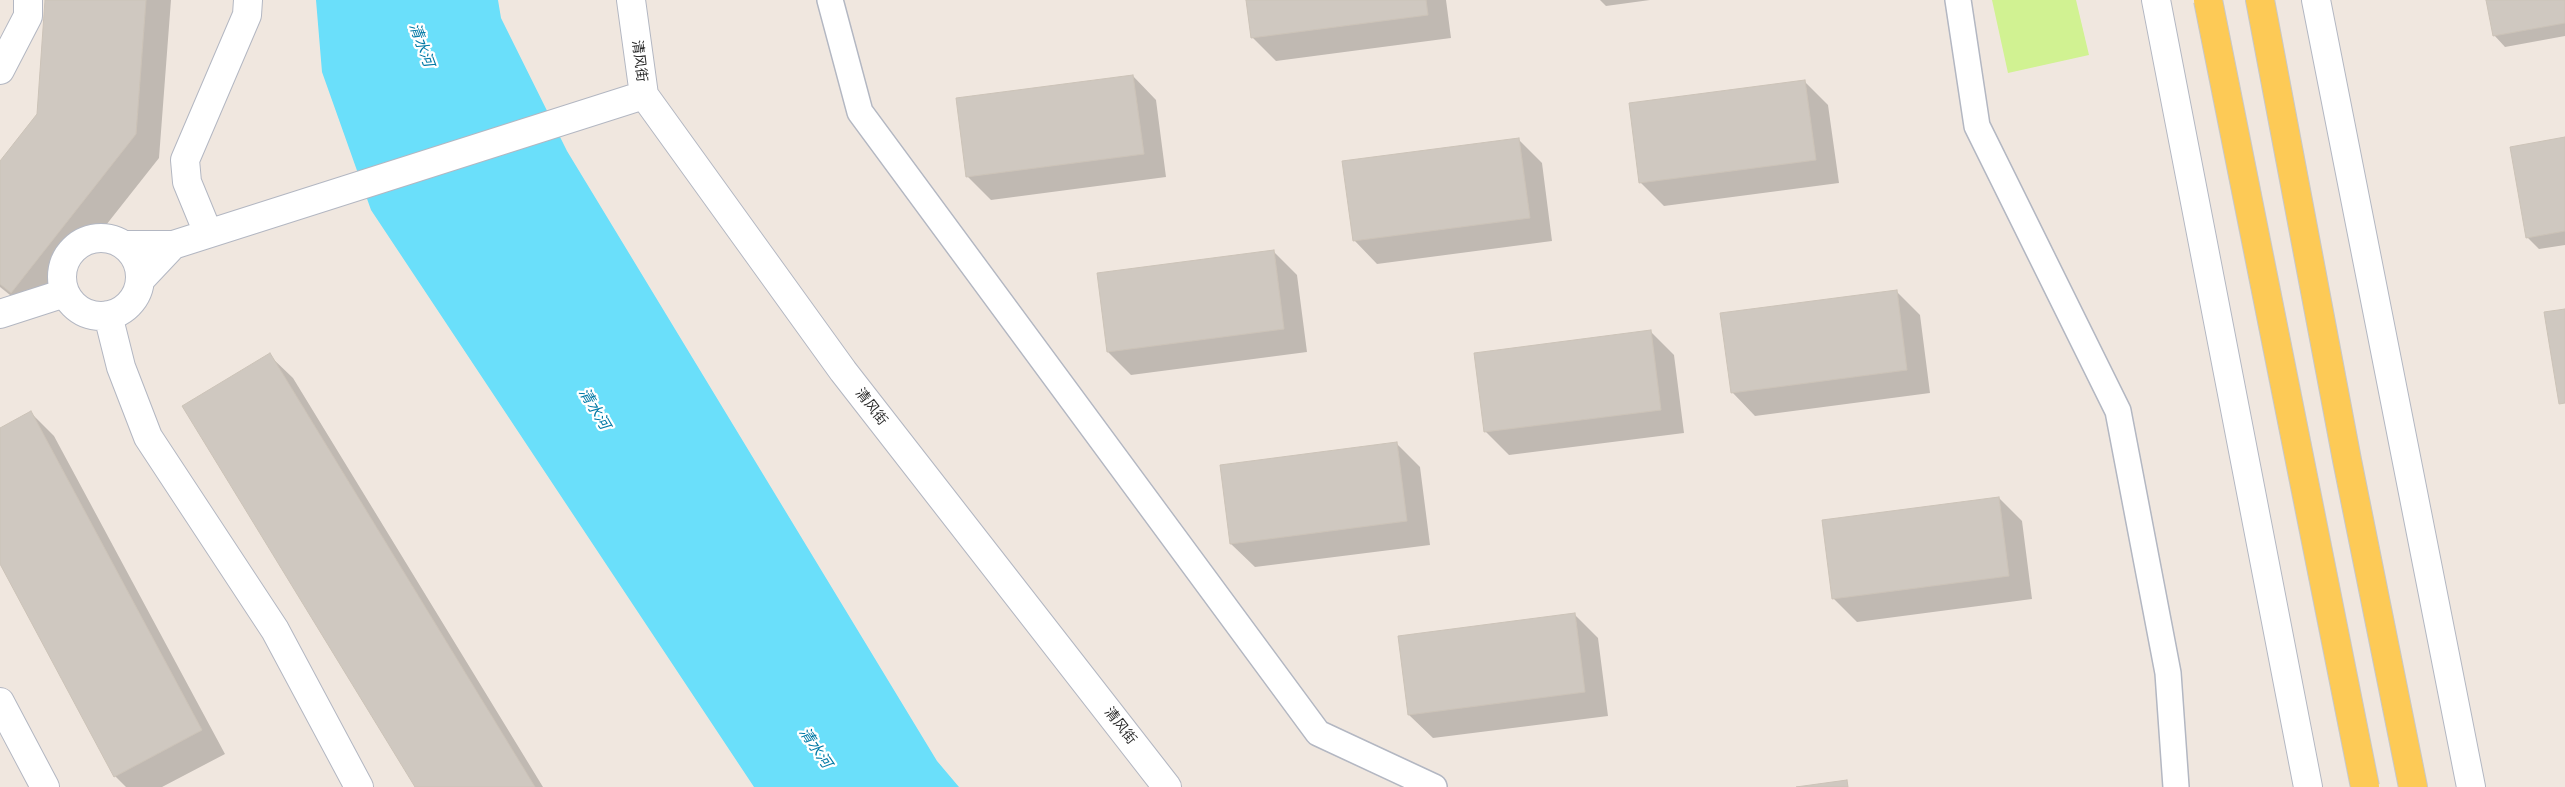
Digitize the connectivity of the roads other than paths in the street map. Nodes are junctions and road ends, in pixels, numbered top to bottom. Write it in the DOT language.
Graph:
graph roads {
  1 [pos="28,0"];
  2 [pos="248,0"];
  3 [pos="632,0"];
  4 [pos="830,0"];
  5 [pos="1958,0"];
  6 [pos="2156,0"];
  7 [pos="2208,0"];
  8 [pos="2260,0"];
  9 [pos="2316,0"];
  10 [pos="0,70"];
  11 [pos="644,95"];
  12 [pos="208,233"];
  13 [pos="124,245"];
  14 [pos="173,245"];
  15 [pos="140,279"];
  16 [pos="65,293"];
  17 [pos="0,314"];
  18 [pos="108,315"];
  19 [pos="0,702"];
  20 [pos="45,787"];
  21 [pos="359,787"];
  22 [pos="1168,787"];
  23 [pos="1434,787"];
  24 [pos="2176,787"];
  25 [pos="2308,787"];
  26 [pos="2365,787"];
  27 [pos="2414,787"];
  28 [pos="2471,787"];
  1 -- 10 [label="street"];
  2 -- 12 [label="street"];
  3 -- 11 [label="street, 清风街"];
  4 -- 23 [label="lane"];
  5 -- 24 [label="lane"];
  6 -- 25 [label="street"];
  7 -- 26 [label="main road, bridge"];
  8 -- 27 [label="main road"];
  9 -- 28 [label="street"];
  11 -- 12 [label="street"];
  11 -- 22 [label="street, 清风街"];
  12 -- 14 [label="street"];
  13 -- 14 [label="street"];
  13 -- 15 [label="street"];
  13 -- 16 [label="street"];
  14 -- 15 [label="street"];
  15 -- 18 [label="street"];
  16 -- 17 [label="street"];
  16 -- 18 [label="street"];
  18 -- 21 [label="street"];
  19 -- 20 [label="street"];
}
